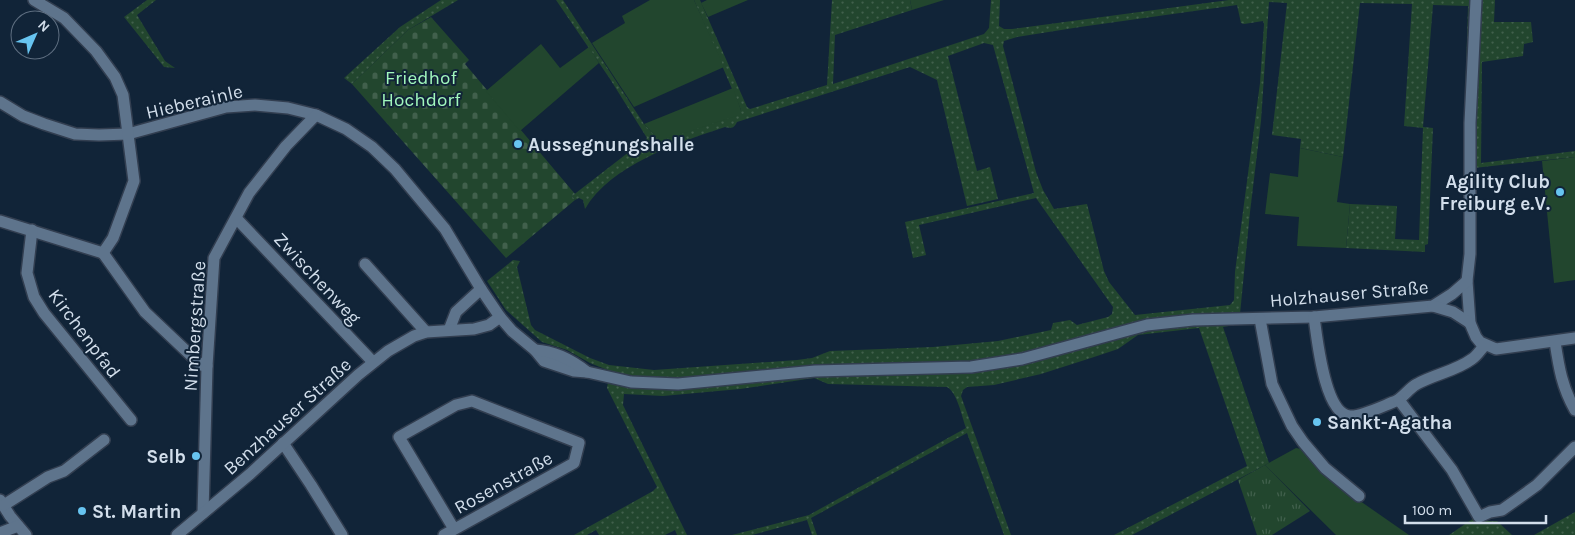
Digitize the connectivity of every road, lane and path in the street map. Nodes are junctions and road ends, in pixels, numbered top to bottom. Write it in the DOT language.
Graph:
graph roads {
  1 [pos="34,0"];
  2 [pos="1476,0"];
  3 [pos="0,102"];
  4 [pos="316,115"];
  5 [pos="128,134"];
  6 [pos="237,219"];
  7 [pos="0,221"];
  8 [pos="32,230"];
  9 [pos="104,253"];
  10 [pos="364,264"];
  11 [pos="1467,281"];
  12 [pos="481,289"];
  13 [pos="1433,306"];
  14 [pos="500,317"];
  15 [pos="1314,317"];
  16 [pos="1260,319"];
  17 [pos="1470,323"];
  18 [pos="450,330"];
  19 [pos="426,332"];
  20 [pos="1575,338"];
  21 [pos="1555,342"];
  22 [pos="1485,344"];
  23 [pos="373,362"];
  24 [pos="207,366"];
  25 [pos="655,384"];
  26 [pos="1399,400"];
  27 [pos="1575,410"];
  28 [pos="131,420"];
  29 [pos="104,440"];
  30 [pos="283,443"];
  31 [pos="1575,447"];
  32 [pos="1359,496"];
  33 [pos="2,502"];
  34 [pos="204,513"];
  35 [pos="18,526"];
  36 [pos="454,529"];
  37 [pos="0,533"];
  38 [pos="26,535"];
  39 [pos="177,535"];
  40 [pos="342,535"];
  41 [pos="444,535"];
  1 -- 5 [label="street"];
  2 -- 11 [label="street"];
  3 -- 5 [label="street, Hieberainle"];
  4 -- 5 [label="street, Hieberainle"];
  4 -- 6 [label="street, Nimbergstraße"];
  4 -- 12 [label="street, Hieberainle"];
  5 -- 9 [label="street"];
  6 -- 23 [label="street, Zwischenweg"];
  6 -- 24 [label="street, Nimbergstraße"];
  7 -- 8 [label="street"];
  8 -- 9 [label="street"];
  8 -- 28 [label="street, Kirchenpfad"];
  9 -- 24 [label="street"];
  10 -- 19 [label="street"];
  11 -- 13 [label="street, Holzhauser Straße"];
  11 -- 17 [label="street"];
  12 -- 14 [label="street, Hieberainle"];
  12 -- 18 [label="street"];
  13 -- 15 [label="street, Holzhauser Straße"];
  13 -- 17 [label="street"];
  14 -- 18 [label="street, Benzhauser Straße"];
  14 -- 25 [label="street, Hieberainle"];
  15 -- 16 [label="street, Holzhauser Straße"];
  15 -- 26 [label="street"];
  16 -- 25 [label="street, Holzhauser Straße"];
  16 -- 32 [label="street"];
  17 -- 22 [label="street"];
  18 -- 19 [label="street, Benzhauser Straße"];
  19 -- 23 [label="street, Benzhauser Straße"];
  20 -- 21 [label="street"];
  21 -- 22 [label="street"];
  21 -- 27 [label="street"];
  22 -- 26 [label="street"];
  23 -- 30 [label="street, Benzhauser Straße"];
  24 -- 34 [label="street, Nimbergstraße"];
  26 -- 31 [label="street"];
  29 -- 33 [label="street"];
  30 -- 34 [label="street, Benzhauser Straße"];
  30 -- 40 [label="street"];
  33 -- 35 [label="street"];
  34 -- 39 [label="street, Benzhauser Straße"];
  35 -- 37 [label="street"];
  35 -- 38 [label="street"];
  36 -- 36 [label="street, Rosenstraße"];
  36 -- 41 [label="street, Rosenstraße"];
}
